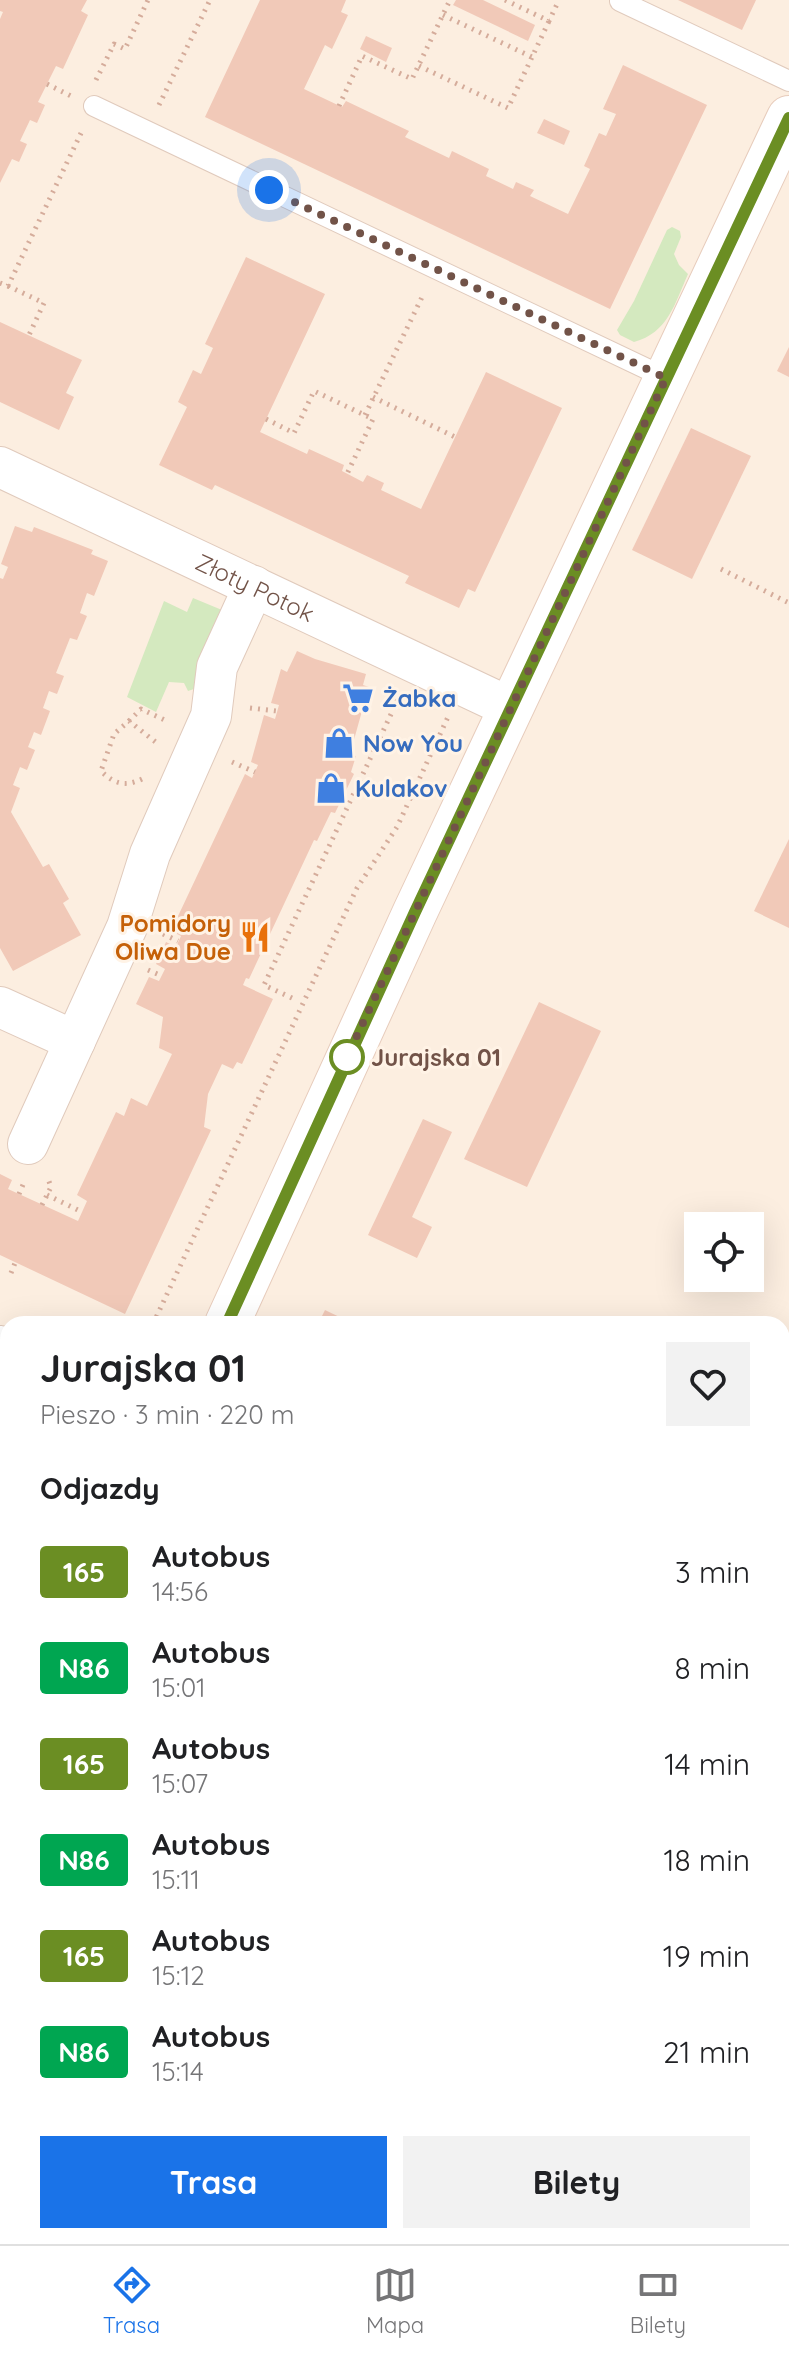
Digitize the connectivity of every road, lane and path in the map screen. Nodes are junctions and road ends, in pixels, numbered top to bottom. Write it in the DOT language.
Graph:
graph roads {
  1 [pos="148,0"];
  2 [pos="210,0"];
  3 [pos="450,0"];
  4 [pos="505,0"];
  5 [pos="559,0"];
  6 [pos="620,1"];
  7 [pos="443,15"];
  8 [pos="549,21"];
  9 [pos="532,57"];
  10 [pos="419,66"];
  11 [pos="789,81"];
  12 [pos="94,106"];
  13 [pos="339,106"];
  14 [pos="789,118"];
  15 [pos="146,131"];
  16 [pos="436,269"];
  17 [pos="0,283"];
  18 [pos="8,286"];
  19 [pos="29,335"];
  20 [pos="666,378"];
  21 [pos="373,397"];
  22 [pos="365,415"];
  23 [pos="266,419"];
  24 [pos="455,437"];
  25 [pos="0,467"];
  26 [pos="347,474"];
  27 [pos="721,569"];
  28 [pos="254,586"];
  29 [pos="789,603"];
  30 [pos="463,685"];
  31 [pos="401,694"];
  32 [pos="511,708"];
  33 [pos="292,998"];
  34 [pos="0,1007"];
  35 [pos="75,1041"];
  36 [pos="28,1144"];
  37 [pos="47,1195"];
  38 [pos="82,1212"];
  39 [pos="15,1263"];
  40 [pos="11,1273"];
  41 [pos="157,1316"];
  42 [pos="231,1316"];
  1 -- 12 [label="path"];
  2 -- 15 [label="path"];
  3 -- 7 [label="path"];
  4 -- 8 [label="path"];
  5 -- 8 [label="path"];
  6 -- 11 [label="lane"];
  7 -- 9 [label="path"];
  7 -- 10 [label="path"];
  8 -- 9 [label="path"];
  9 -- 10 [label="path"];
  10 -- 13 [label="path"];
  12 -- 15 [label="lane"];
  12 -- 18 [label="path"];
  14 -- 20 [label="street"];
  15 -- 16 [label="lane"];
  16 -- 20 [label="lane"];
  16 -- 21 [label="path"];
  17 -- 18 [label="path"];
  18 -- 19 [label="path"];
  20 -- 32 [label="street"];
  21 -- 22 [label="path"];
  21 -- 24 [label="path"];
  22 -- 23 [label="path"];
  22 -- 26 [label="path"];
  25 -- 28 [label="street, Złoty Potok"];
  27 -- 29 [label="path"];
  28 -- 30 [label="street, Złoty Potok"];
  28 -- 35 [label="street"];
  30 -- 32 [label="street, Złoty Potok"];
  30 -- 41 [label="path"];
  31 -- 33 [label="path"];
  32 -- 42 [label="street"];
  34 -- 35 [label="street"];
  35 -- 36 [label="street"];
  37 -- 38 [label="path"];
  39 -- 40 [label="path"];
}
